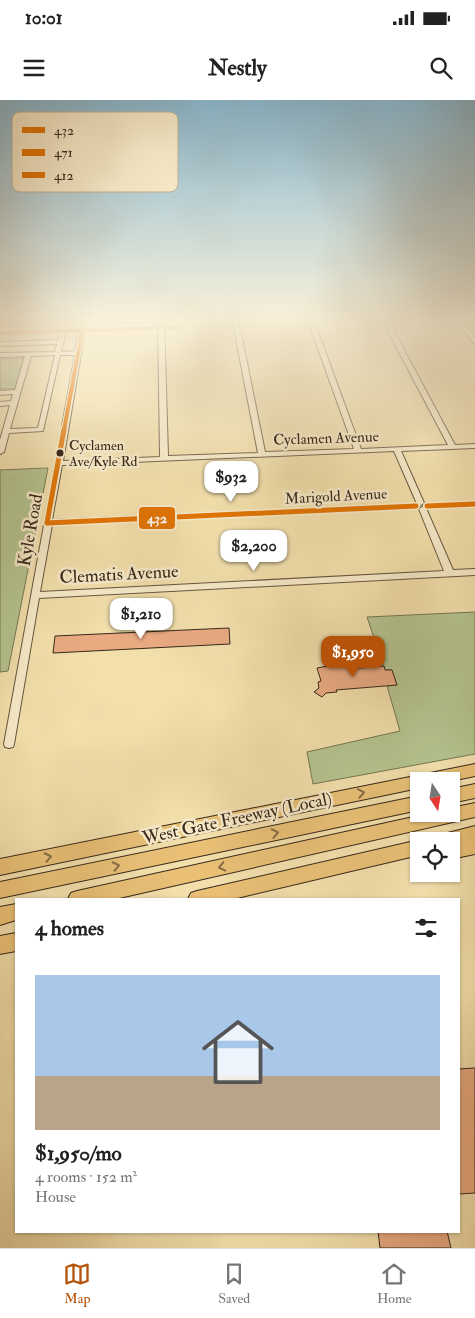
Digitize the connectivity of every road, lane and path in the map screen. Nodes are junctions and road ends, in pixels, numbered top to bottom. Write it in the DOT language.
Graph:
graph roads {
  1 [pos="23,372"];
  2 [pos="54,372"];
  3 [pos="75,372"];
  4 [pos="162,372"];
  5 [pos="246,372"];
  6 [pos="329,372"];
  7 [pos="413,372"];
  8 [pos="17,392"];
  9 [pos="0,393"];
  10 [pos="14,403"];
  11 [pos="0,404"];
  12 [pos="6,432"];
  13 [pos="475,446"];
  14 [pos="453,447"];
  15 [pos="397,449"];
  16 [pos="358,451"];
  17 [pos="0,452"];
  18 [pos="262,455"];
  19 [pos="164,459"];
  20 [pos="58,463"];
  21 [pos="475,504"];
  22 [pos="421,506"];
  23 [pos="47,523"];
  24 [pos="475,572"];
  25 [pos="450,574"];
  26 [pos="34,595"];
  27 [pos="9,744"];
  28 [pos="475,770"];
  29 [pos="475,791"];
  30 [pos="460,794"];
  31 [pos="410,805"];
  32 [pos="475,810"];
  33 [pos="475,833"];
  34 [pos="460,837"];
  35 [pos="475,847"];
  36 [pos="410,849"];
  37 [pos="460,850"];
  38 [pos="410,859"];
  39 [pos="0,867"];
  40 [pos="274,882"];
  41 [pos="0,890"];
  42 [pos="81,898"];
  43 [pos="202,898"];
  44 [pos="15,912"];
  45 [pos="0,916"];
  46 [pos="15,942"];
  47 [pos="0,946"];
  1 -- 8 [label="street"];
  2 -- 12 [label="street"];
  3 -- 20 [label="street, Kyle Road"];
  4 -- 19 [label="street"];
  5 -- 18 [label="street"];
  6 -- 16 [label="street"];
  7 -- 14 [label="street"];
  8 -- 9 [label="street"];
  8 -- 10 [label="street"];
  10 -- 11 [label="street"];
  10 -- 12 [label="street"];
  12 -- 17 [label="street"];
  13 -- 14 [label="street, Cyclamen Avenue"];
  14 -- 15 [label="street, Cyclamen Avenue"];
  15 -- 16 [label="street, Cyclamen Avenue"];
  15 -- 22 [label="street"];
  16 -- 18 [label="street, Cyclamen Avenue"];
  18 -- 19 [label="street, Cyclamen Avenue"];
  19 -- 20 [label="street, Cyclamen Avenue"];
  20 -- 23 [label="street, Kyle Road"];
  21 -- 22 [label="street, Marigold Avenue"];
  22 -- 23 [label="street, Marigold Avenue"];
  22 -- 25 [label="street"];
  23 -- 26 [label="street, Kyle Road"];
  24 -- 25 [label="street, Clematis Avenue"];
  25 -- 26 [label="street, Clematis Avenue"];
  26 -- 27 [label="street, Kyle Road"];
  39 -- 28 [label="highway, West Gate Freeway (Local), one-way"];
  29 -- 30 [label="highway"];
  41 -- 31 [label="highway, one-way"];
  32 -- 42 [label="highway, one-way"];
  33 -- 34 [label="highway"];
  35 -- 37 [label="highway"];
  36 -- 40 [label="highway"];
  38 -- 40 [label="highway"];
  40 -- 43 [label="highway"];
  44 -- 45 [label="highway"];
  46 -- 47 [label="highway"];
}
